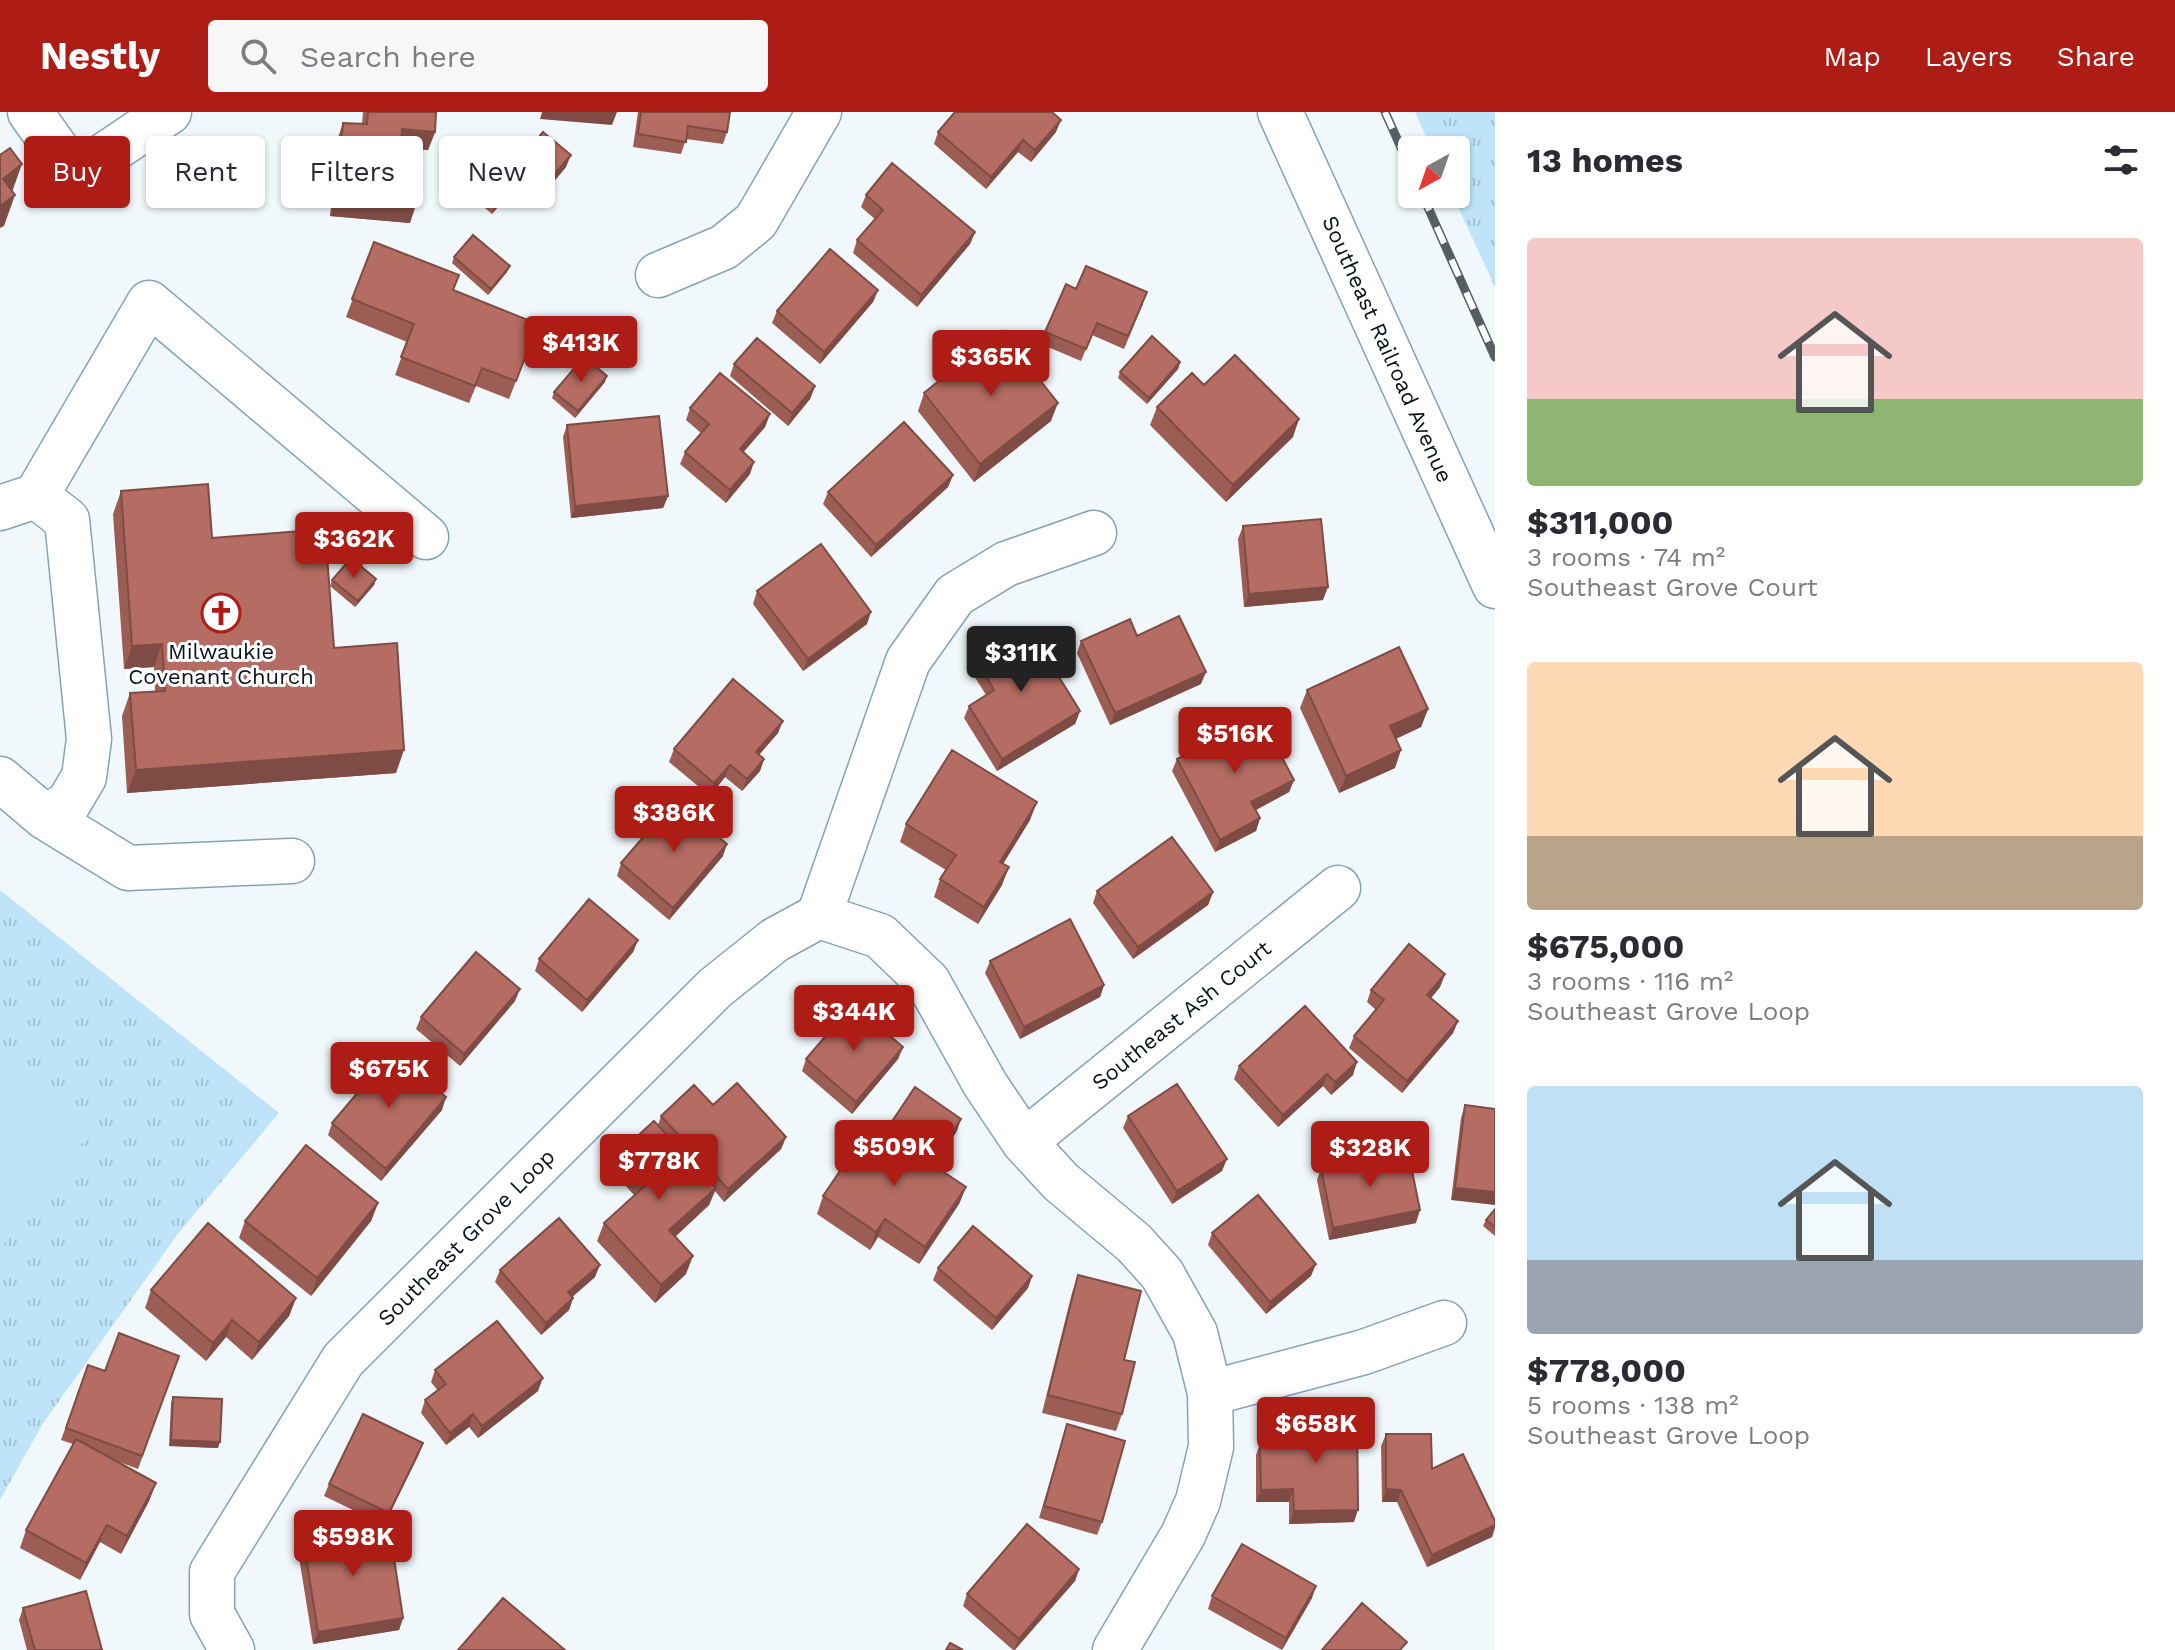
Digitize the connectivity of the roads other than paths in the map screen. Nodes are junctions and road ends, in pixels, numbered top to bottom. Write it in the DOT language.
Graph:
graph roads {
  1 [pos="30,112"];
  2 [pos="169,112"];
  3 [pos="819,112"];
  4 [pos="1280,112"];
  5 [pos="658,275"];
  6 [pos="18,502"];
  7 [pos="1094,533"];
  8 [pos="426,537"];
  9 [pos="1495,586"];
  10 [pos="0,779"];
  11 [pos="45,817"];
  12 [pos="292,861"];
  13 [pos="1338,888"];
  14 [pos="819,916"];
  15 [pos="1024,1142"];
  16 [pos="1444,1323"];
  17 [pos="1210,1393"];
  18 [pos="1133,1643"];
  19 [pos="232,1650"];
  1 -- 2 [label="street"];
  3 -- 5 [label="street"];
  4 -- 9 [label="street, Southeast Railroad Avenue"];
  6 -- 8 [label="street"];
  6 -- 11 [label="street"];
  7 -- 14 [label="street"];
  10 -- 11 [label="street"];
  11 -- 12 [label="street"];
  13 -- 15 [label="street, Southeast Ash Court"];
  14 -- 15 [label="street"];
  14 -- 19 [label="street, Southeast Grove Loop"];
  15 -- 17 [label="street"];
  16 -- 17 [label="street"];
  17 -- 18 [label="street"];
}
